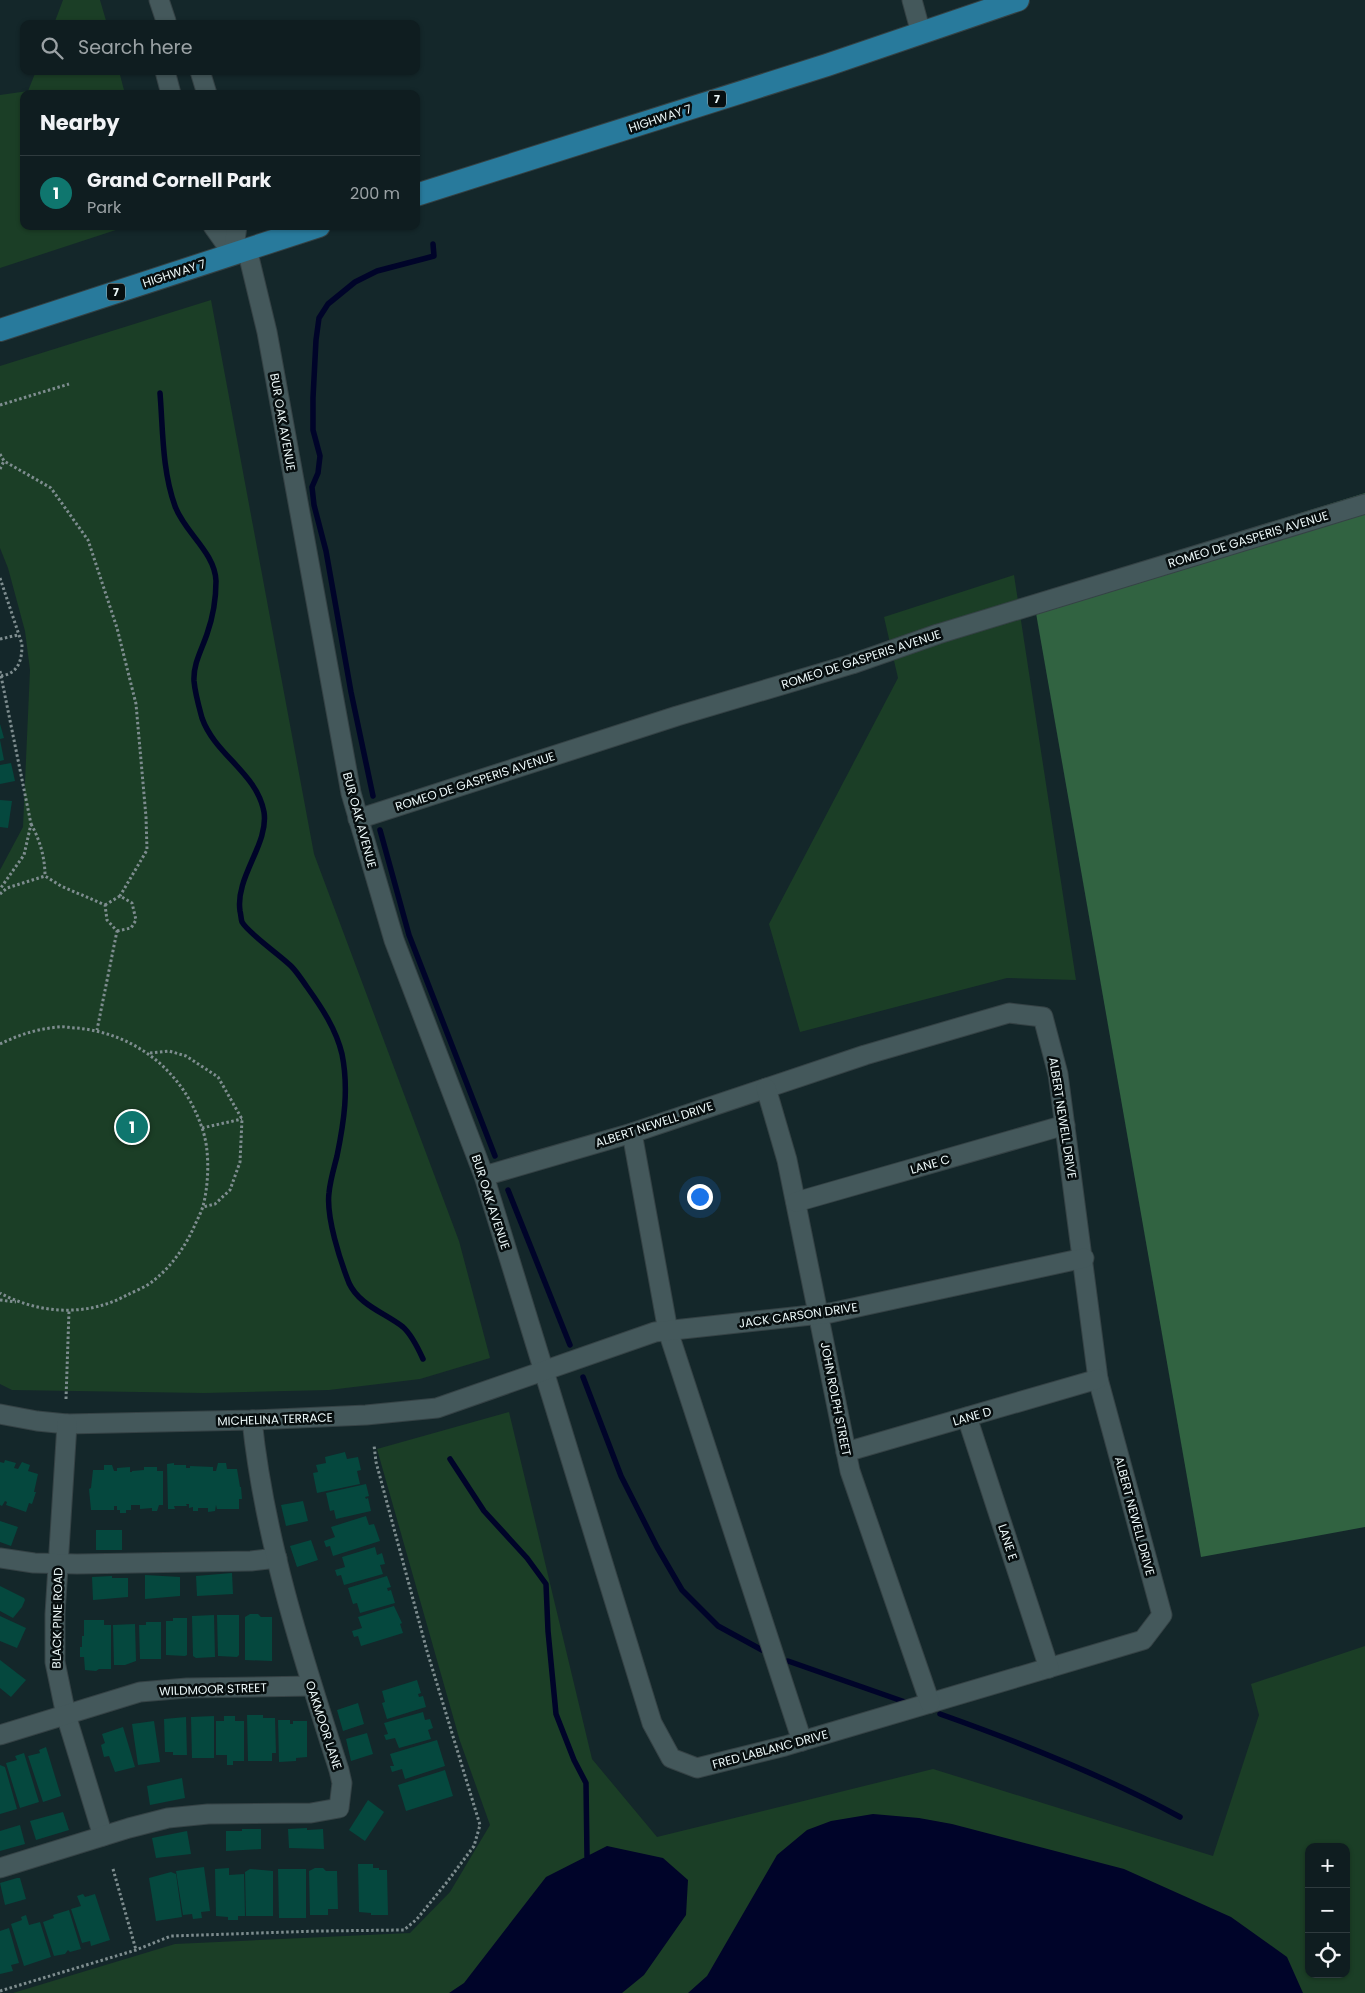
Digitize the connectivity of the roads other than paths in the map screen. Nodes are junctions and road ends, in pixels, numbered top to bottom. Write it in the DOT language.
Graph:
graph roads {
  1 [pos="160,0"];
  2 [pos="912,0"];
  3 [pos="1018,0"];
  4 [pos="166,20"];
  5 [pos="921,33"];
  6 [pos="166,75"];
  7 [pos="201,75"];
  8 [pos="170,90"];
  9 [pos="206,90"];
  10 [pos="420,194"];
  11 [pos="217,230"];
  12 [pos="237,230"];
  13 [pos="307,230"];
  14 [pos="240,252"];
  15 [pos="0,330"];
  16 [pos="1365,504"];
  17 [pos="358,819"];
  18 [pos="766,1088"];
  19 [pos="1065,1125"];
  20 [pos="632,1133"];
  21 [pos="484,1176"];
  22 [pos="796,1202"];
  23 [pos="1084,1258"];
  24 [pos="819,1314"];
  25 [pos="668,1331"];
  26 [pos="544,1371"];
  27 [pos="1098,1379"];
  28 [pos="0,1414"];
  29 [pos="967,1417"];
  30 [pos="252,1420"];
  31 [pos="67,1424"];
  32 [pos="846,1452"];
  33 [pos="0,1558"];
  34 [pos="277,1558"];
  35 [pos="58,1564"];
  36 [pos="1162,1614"];
  37 [pos="1049,1668"];
  38 [pos="312,1686"];
  39 [pos="930,1703"];
  40 [pos="66,1715"];
  41 [pos="0,1735"];
  42 [pos="802,1741"];
  43 [pos="103,1836"];
  44 [pos="0,1868"];
  1 -- 4 [label="street"];
  2 -- 5 [label="street"];
  3 -- 5 [label="main road, HIGHWAY 7 / 7"];
  5 -- 10 [label="main road, HIGHWAY 7 / 7"];
  6 -- 8 [label="street"];
  7 -- 9 [label="street"];
  11 -- 14 [label="street, BUR OAK AVENUE"];
  12 -- 14 [label="street, BUR OAK AVENUE"];
  13 -- 14 [label="main road, HIGHWAY 7 / 7"];
  14 -- 15 [label="main road, HIGHWAY 7 / 7"];
  14 -- 17 [label="street, BUR OAK AVENUE"];
  16 -- 17 [label="street, ROMEO DE GASPERIS AVENUE"];
  17 -- 21 [label="street, BUR OAK AVENUE"];
  18 -- 19 [label="street, ALBERT NEWELL DRIVE"];
  18 -- 20 [label="street, ALBERT NEWELL DRIVE"];
  18 -- 22 [label="street, JOHN ROLPH STREET"];
  19 -- 22 [label="street, LANE C"];
  19 -- 23 [label="street, ALBERT NEWELL DRIVE"];
  20 -- 21 [label="street, ALBERT NEWELL DRIVE"];
  20 -- 25 [label="street"];
  21 -- 26 [label="street, BUR OAK AVENUE"];
  22 -- 24 [label="street, JOHN ROLPH STREET"];
  23 -- 24 [label="street, JACK CARSON DRIVE"];
  23 -- 27 [label="street, ALBERT NEWELL DRIVE"];
  24 -- 25 [label="street, JACK CARSON DRIVE"];
  24 -- 32 [label="street, JOHN ROLPH STREET"];
  25 -- 26 [label="street, JACK CARSON DRIVE"];
  25 -- 42 [label="street"];
  26 -- 30 [label="street, MICHELINA TERRACE"];
  26 -- 42 [label="street, FRED LABLANC DRIVE"];
  27 -- 29 [label="street, LANE D"];
  27 -- 36 [label="street, ALBERT NEWELL DRIVE"];
  28 -- 31 [label="street, MICHELINA TERRACE"];
  29 -- 32 [label="street, LANE D"];
  29 -- 37 [label="street, LANE E"];
  30 -- 31 [label="street, MICHELINA TERRACE"];
  30 -- 34 [label="street, OAKMOOR LANE"];
  31 -- 35 [label="street, BLACK PINE ROAD"];
  32 -- 39 [label="street, JOHN ROLPH STREET"];
  33 -- 35 [label="street"];
  34 -- 35 [label="street"];
  34 -- 38 [label="street, OAKMOOR LANE"];
  35 -- 40 [label="street, BLACK PINE ROAD"];
  36 -- 37 [label="street, FRED LABLANC DRIVE"];
  37 -- 39 [label="street, FRED LABLANC DRIVE"];
  38 -- 40 [label="street, WILDMOOR STREET"];
  38 -- 43 [label="street, OAKMOOR LANE"];
  39 -- 42 [label="street, FRED LABLANC DRIVE"];
  40 -- 41 [label="street, WILDMOOR STREET"];
  40 -- 43 [label="street, BLACK PINE ROAD"];
  43 -- 44 [label="street, OAKMOOR LANE"];
}
